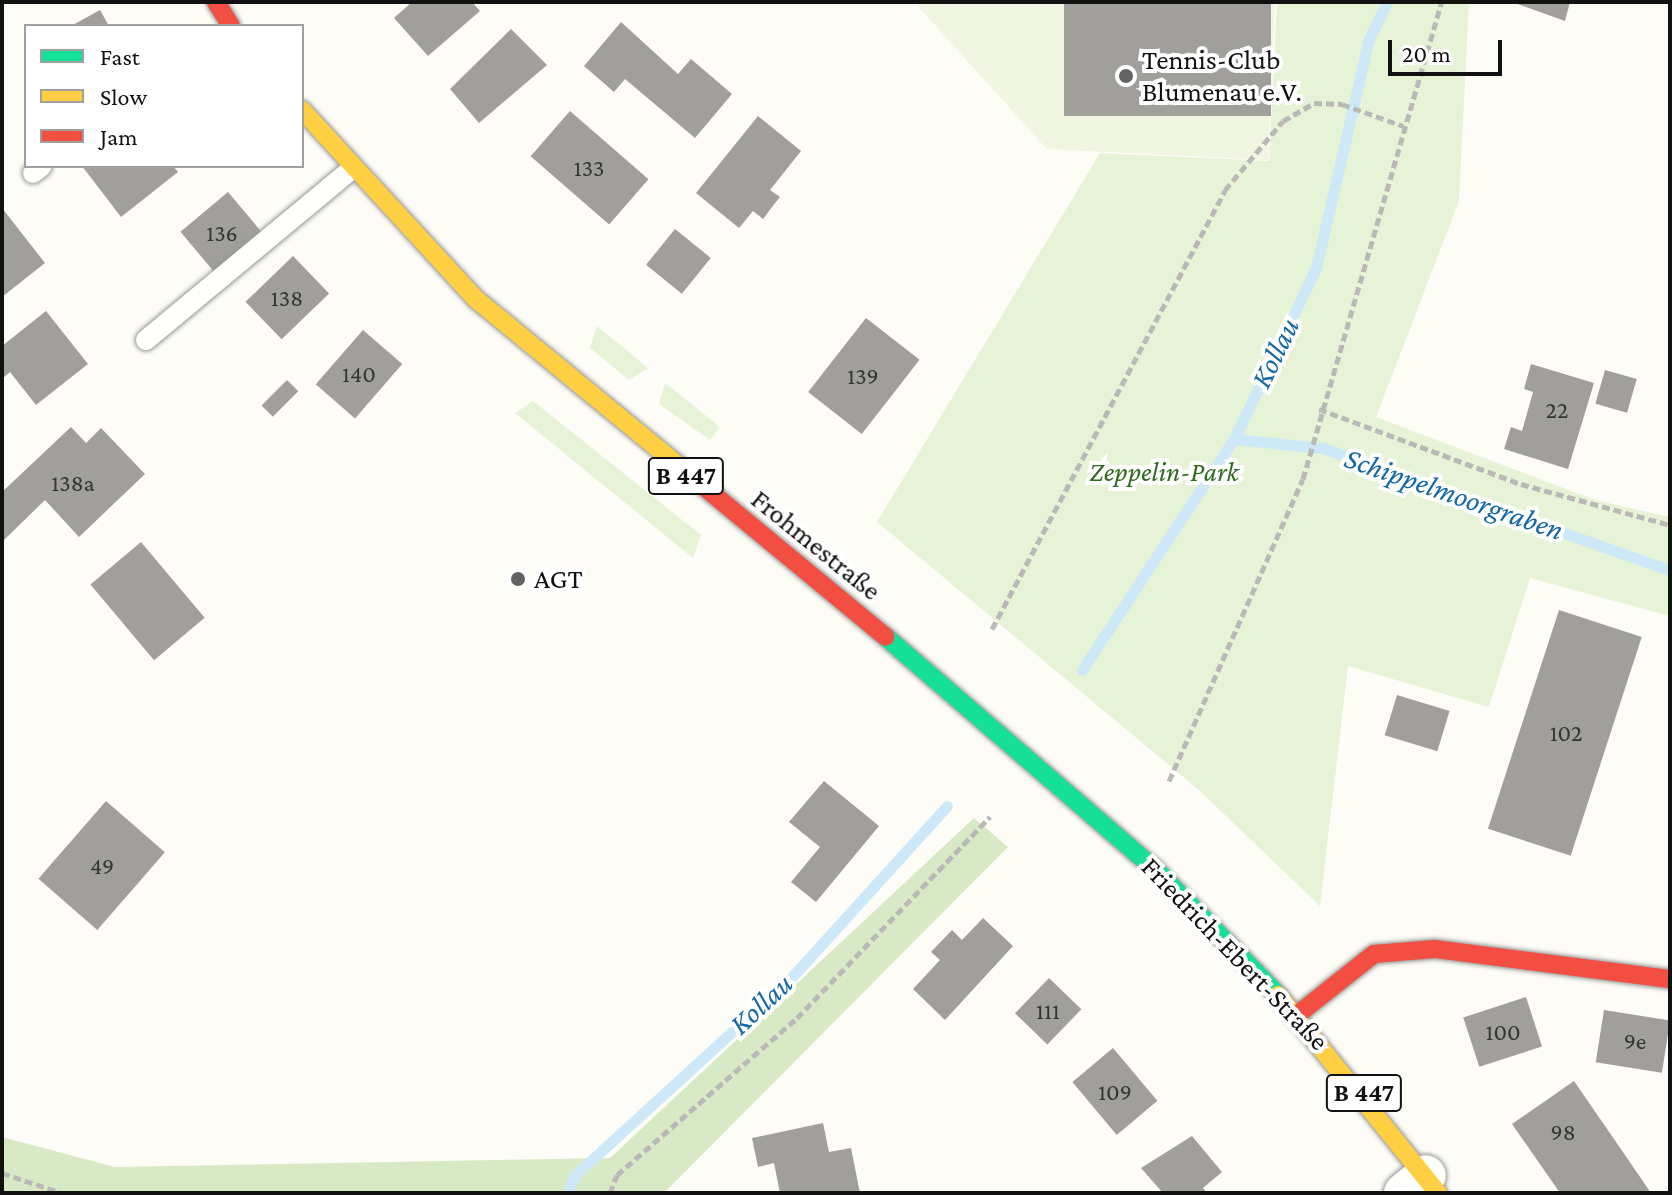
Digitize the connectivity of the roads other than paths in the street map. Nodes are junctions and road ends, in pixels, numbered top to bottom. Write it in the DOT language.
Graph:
graph roads {
  1 [pos="216,2"];
  2 [pos="229,24"];
  3 [pos="304,112"];
  4 [pos="352,169"];
  5 [pos="146,340"];
  6 [pos="1097,814"];
  7 [pos="1670,979"];
  8 [pos="1297,1015"];
  9 [pos="1422,1189"];
  1 -- 2 [label="main road"];
  3 -- 4 [label="main road, Frohmestraße / B 447"];
  4 -- 5 [label="lane"];
  4 -- 6 [label="main road, Frohmestraße / B 447"];
  6 -- 8 [label="main road, Friedrich-Ebert-Straße / B 447"];
  7 -- 8 [label="main road"];
  8 -- 9 [label="main road, Friedrich-Ebert-Straße / B 447"];
}
